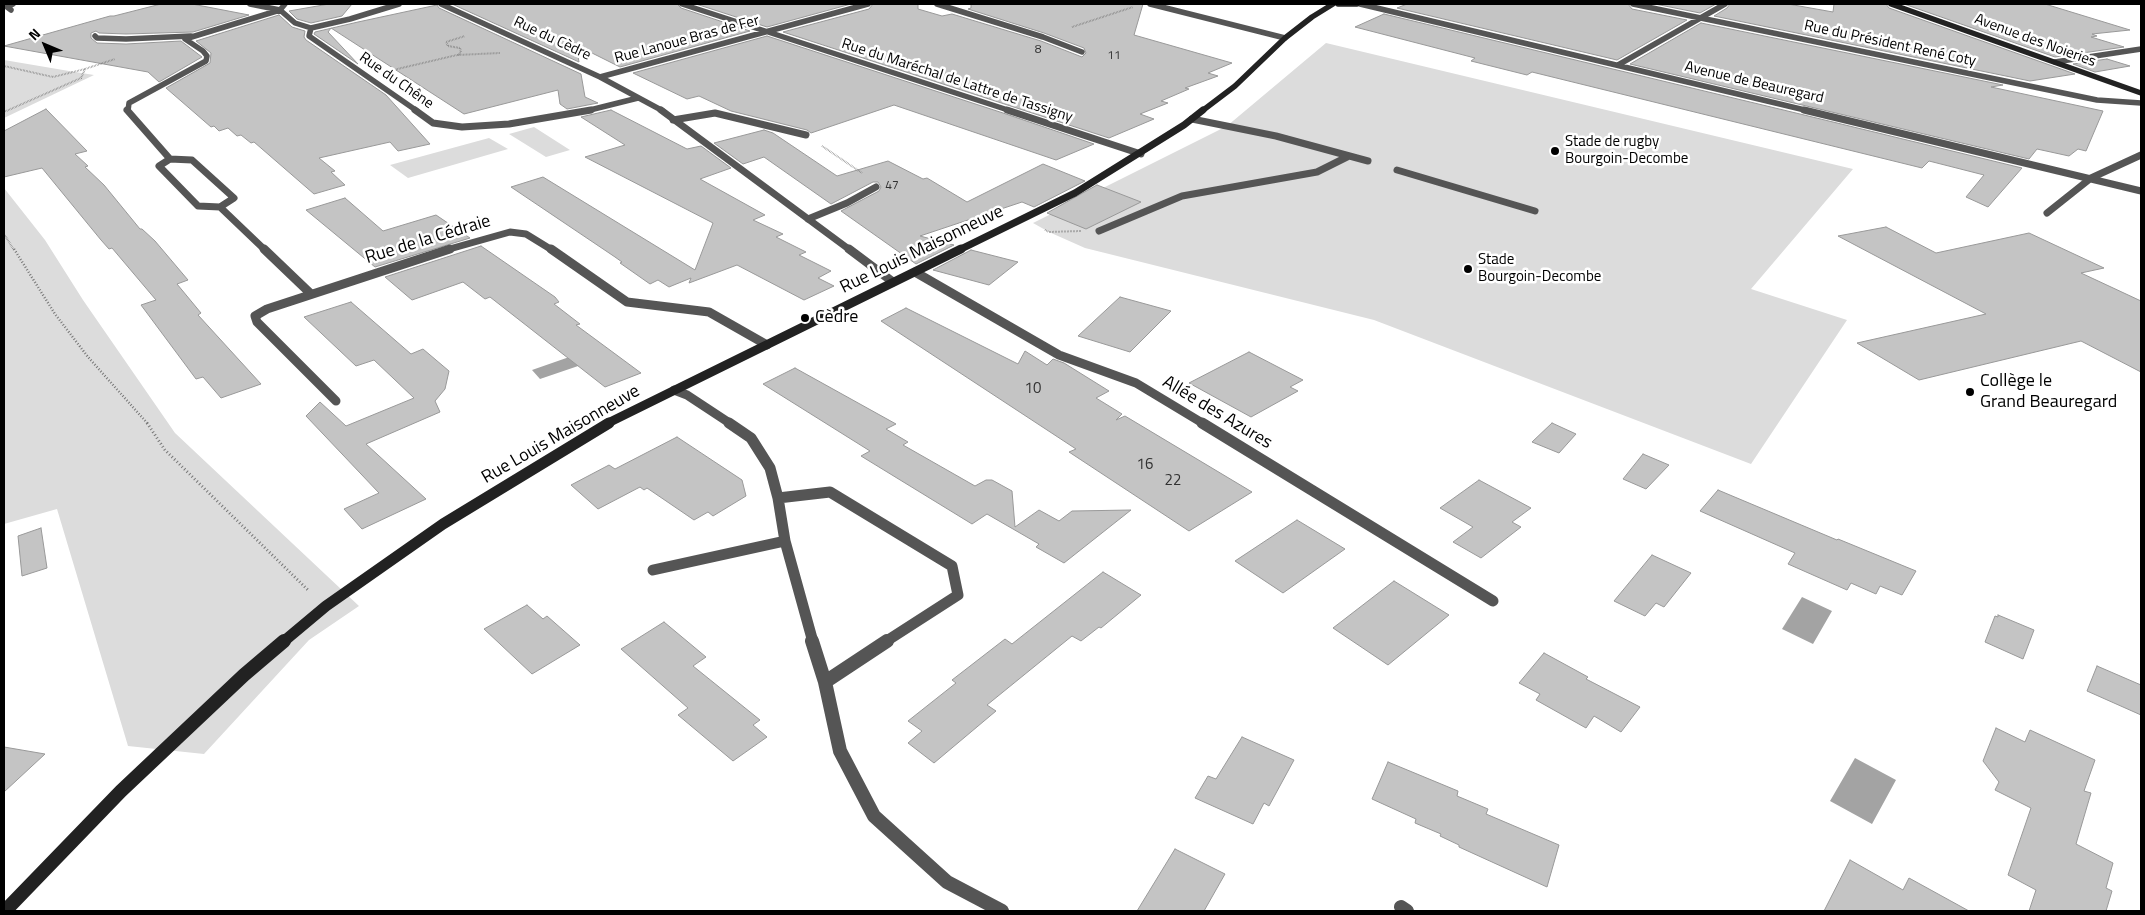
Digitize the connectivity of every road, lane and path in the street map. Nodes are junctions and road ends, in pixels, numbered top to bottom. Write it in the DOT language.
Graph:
graph roads {
  1 [pos="13,4"];
  2 [pos="250,4"];
  3 [pos="285,4"];
  4 [pos="399,4"];
  5 [pos="442,4"];
  6 [pos="682,4"];
  7 [pos="868,4"];
  8 [pos="937,4"];
  9 [pos="1150,4"];
  10 [pos="1333,4"];
  11 [pos="1338,4"];
  12 [pos="1359,4"];
  13 [pos="1634,4"];
  14 [pos="1725,4"];
  15 [pos="1891,4"];
  16 [pos="1134,7"];
  17 [pos="11,10"];
  18 [pos="280,10"];
  19 [pos="1701,18"];
  20 [pos="311,28"];
  21 [pos="495,28"];
  22 [pos="766,32"];
  23 [pos="94,36"];
  24 [pos="190,36"];
  25 [pos="1043,37"];
  26 [pos="1285,38"];
  27 [pos="532,45"];
  28 [pos="2141,49"];
  29 [pos="1082,52"];
  30 [pos="457,55"];
  31 [pos="118,58"];
  32 [pos="2055,62"];
  33 [pos="1618,65"];
  34 [pos="4,66"];
  35 [pos="85,69"];
  36 [pos="368,76"];
  37 [pos="600,77"];
  38 [pos="2141,93"];
  39 [pos="638,98"];
  40 [pos="2141,103"];
  41 [pos="4,112"];
  42 [pos="1192,119"];
  43 [pos="673,120"];
  44 [pos="806,135"];
  45 [pos="1141,154"];
  46 [pos="2141,155"];
  47 [pos="1349,156"];
  48 [pos="170,158"];
  49 [pos="1368,161"];
  50 [pos="1398,170"];
  51 [pos="2091,178"];
  52 [pos="876,187"];
  53 [pos="2141,191"];
  54 [pos="220,208"];
  55 [pos="1535,211"];
  56 [pos="2047,213"];
  57 [pos="808,219"];
  58 [pos="1022,219"];
  59 [pos="1099,231"];
  60 [pos="4,234"];
  61 [pos="915,272"];
  62 [pos="893,282"];
  63 [pos="311,294"];
  64 [pos="766,345"];
  65 [pos="674,390"];
  66 [pos="336,401"];
  67 [pos="778,498"];
  68 [pos="786,541"];
  69 [pos="653,570"];
  70 [pos="1493,601"];
  71 [pos="326,606"];
  72 [pos="825,682"];
  73 [pos="5,911"];
  74 [pos="1002,911"];
  1 -- 17 [label="street"];
  2 -- 18 [label="street"];
  3 -- 18 [label="street"];
  4 -- 20 [label="street"];
  5 -- 21 [label="street, Rue du Cèdre"];
  6 -- 22 [label="street, Rue du Maréchal de Lattre de Tassigny"];
  7 -- 22 [label="street, Rue Lanoue Bras de Fer"];
  8 -- 25 [label="street"];
  9 -- 26 [label="street"];
  10 -- 26 [label="street, Rue Louis Maisonneuve"];
  11 -- 12 [label="street"];
  12 -- 33 [label="street, Avenue de Beauregard"];
  13 -- 19 [label="street, Rue du Président René Coty"];
  14 -- 19 [label="street"];
  15 -- 32 [label="street, Avenue des Noieries"];
  16 -- 25 [label="path"];
  18 -- 20 [label="street, Rue du Chêne"];
  18 -- 24 [label="street"];
  19 -- 33 [label="street"];
  19 -- 40 [label="street, Rue du Président René Coty"];
  20 -- 36 [label="street, Rue du Chêne"];
  21 -- 27 [label="street, Rue du Cèdre"];
  21 -- 30 [label="path"];
  22 -- 37 [label="street, Rue Lanoue Bras de Fer"];
  22 -- 45 [label="street, Rue du Maréchal de Lattre de Tassigny"];
  23 -- 24 [label="street"];
  24 -- 48 [label="street"];
  25 -- 29 [label="street"];
  26 -- 42 [label="street, Rue Louis Maisonneuve"];
  27 -- 30 [label="path"];
  27 -- 37 [label="street, Rue du Cèdre"];
  28 -- 32 [label="street"];
  30 -- 36 [label="path"];
  31 -- 35 [label="path"];
  32 -- 38 [label="street, Avenue des Noieries"];
  33 -- 51 [label="street, Avenue de Beauregard"];
  34 -- 35 [label="path"];
  35 -- 41 [label="path"];
  36 -- 39 [label="street, Rue du Chêne"];
  37 -- 39 [label="street, Rue du Cèdre"];
  39 -- 43 [label="street, Rue du Cèdre"];
  42 -- 45 [label="street, Rue Louis Maisonneuve"];
  42 -- 47 [label="street"];
  43 -- 44 [label="street"];
  43 -- 57 [label="street, Rue du Cèdre"];
  44 -- 52 [label="path"];
  45 -- 58 [label="street, Rue Louis Maisonneuve"];
  46 -- 51 [label="street"];
  47 -- 49 [label="street"];
  47 -- 59 [label="street"];
  48 -- 54 [label="street"];
  48 -- 54 [label="street"];
  50 -- 55 [label="street"];
  51 -- 53 [label="street, Avenue de Beauregard"];
  51 -- 56 [label="street"];
  52 -- 57 [label="street"];
  54 -- 63 [label="street"];
  57 -- 62 [label="street, Rue du Cèdre"];
  58 -- 59 [label="path"];
  58 -- 61 [label="street, Rue Louis Maisonneuve"];
  60 -- 71 [label="path"];
  61 -- 62 [label="street, Rue Louis Maisonneuve"];
  61 -- 70 [label="street, Allée des Azures"];
  62 -- 64 [label="street, Rue Louis Maisonneuve"];
  63 -- 64 [label="street, Rue de la Cédraie"];
  63 -- 66 [label="street, Rue de la Cédraie"];
  64 -- 65 [label="street, Rue Louis Maisonneuve"];
  65 -- 67 [label="street"];
  65 -- 71 [label="street, Rue Louis Maisonneuve"];
  67 -- 68 [label="street"];
  67 -- 72 [label="street"];
  68 -- 69 [label="street"];
  68 -- 72 [label="street"];
  71 -- 73 [label="street, Rue Louis Maisonneuve"];
  72 -- 74 [label="street"];
}
